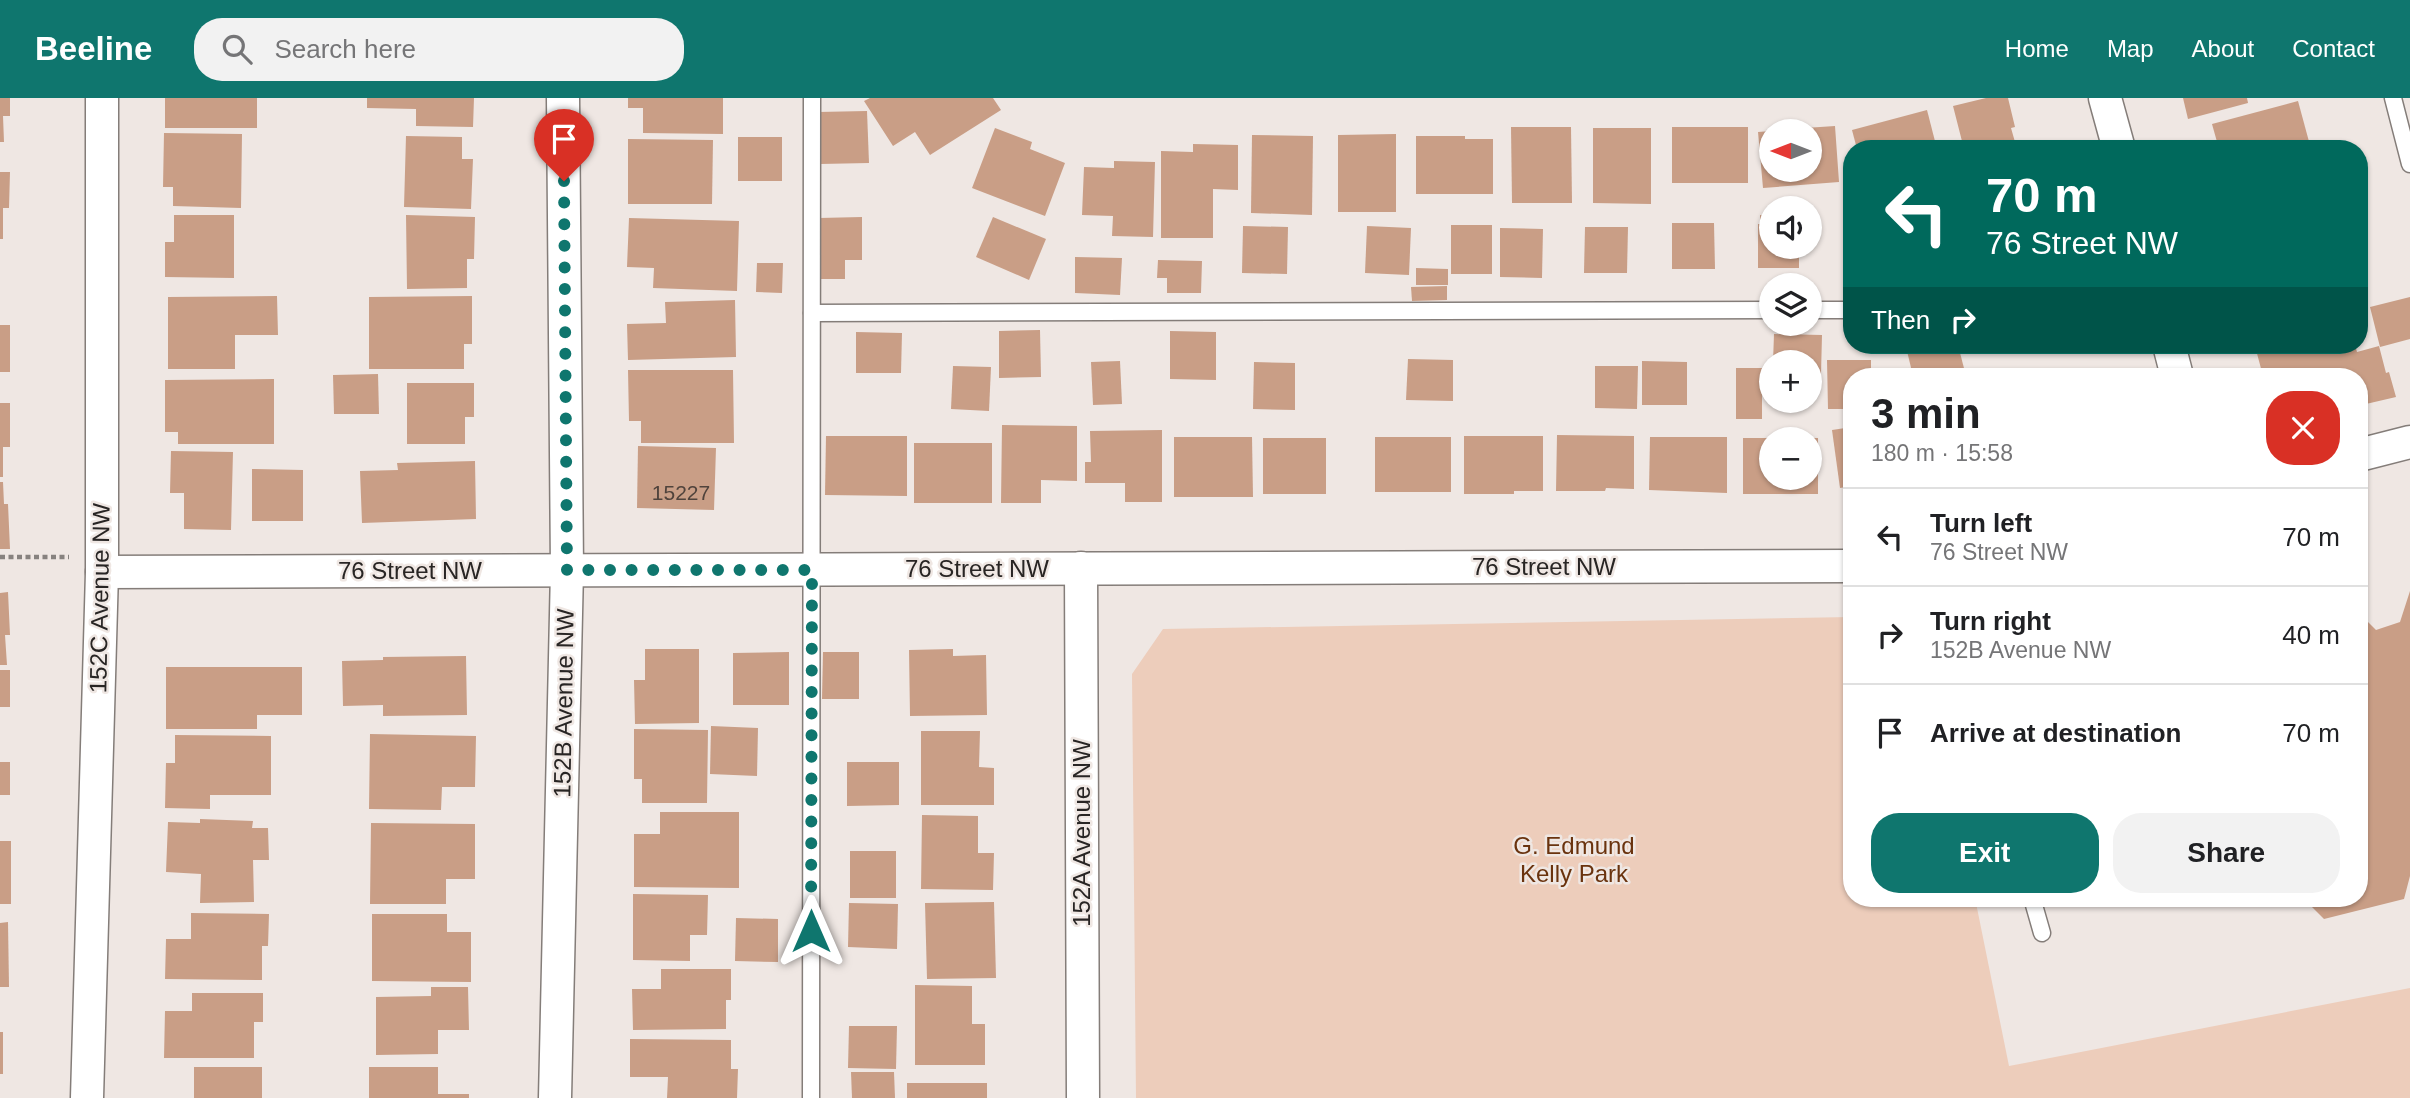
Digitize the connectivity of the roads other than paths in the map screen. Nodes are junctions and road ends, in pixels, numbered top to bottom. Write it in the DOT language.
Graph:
graph roads {
  1 [pos="102,98"];
  2 [pos="563,98"];
  3 [pos="812,98"];
  4 [pos="2105,98"];
  5 [pos="2392,98"];
  6 [pos="2117,140"];
  7 [pos="2410,164"];
  8 [pos="1759,310"];
  9 [pos="1822,310"];
  10 [pos="1843,310"];
  11 [pos="812,313"];
  12 [pos="2410,442"];
  13 [pos="2368,453"];
  14 [pos="102,565"];
  15 [pos="1843,566"];
  16 [pos="1081,568"];
  17 [pos="567,570"];
  18 [pos="812,570"];
  19 [pos="2035,907"];
  20 [pos="2042,933"];
  21 [pos="88,1098"];
  22 [pos="555,1098"];
  23 [pos="811,1098"];
  24 [pos="1083,1098"];
  1 -- 14 [label="street, 152C Avenue NW"];
  2 -- 17 [label="street, 152B Avenue NW"];
  3 -- 11 [label="lane"];
  4 -- 6 [label="street"];
  5 -- 7 [label="lane"];
  8 -- 11 [label="lane"];
  9 -- 10 [label="lane"];
  11 -- 18 [label="lane"];
  12 -- 13 [label="street"];
  14 -- 17 [label="street, 76 Street NW"];
  14 -- 21 [label="street, 152C Avenue NW"];
  15 -- 16 [label="street, 76 Street NW"];
  16 -- 18 [label="street, 76 Street NW"];
  16 -- 24 [label="street, 152A Avenue NW"];
  17 -- 18 [label="street, 76 Street NW"];
  17 -- 22 [label="street, 152B Avenue NW"];
  18 -- 23 [label="lane"];
  19 -- 20 [label="lane"];
}
